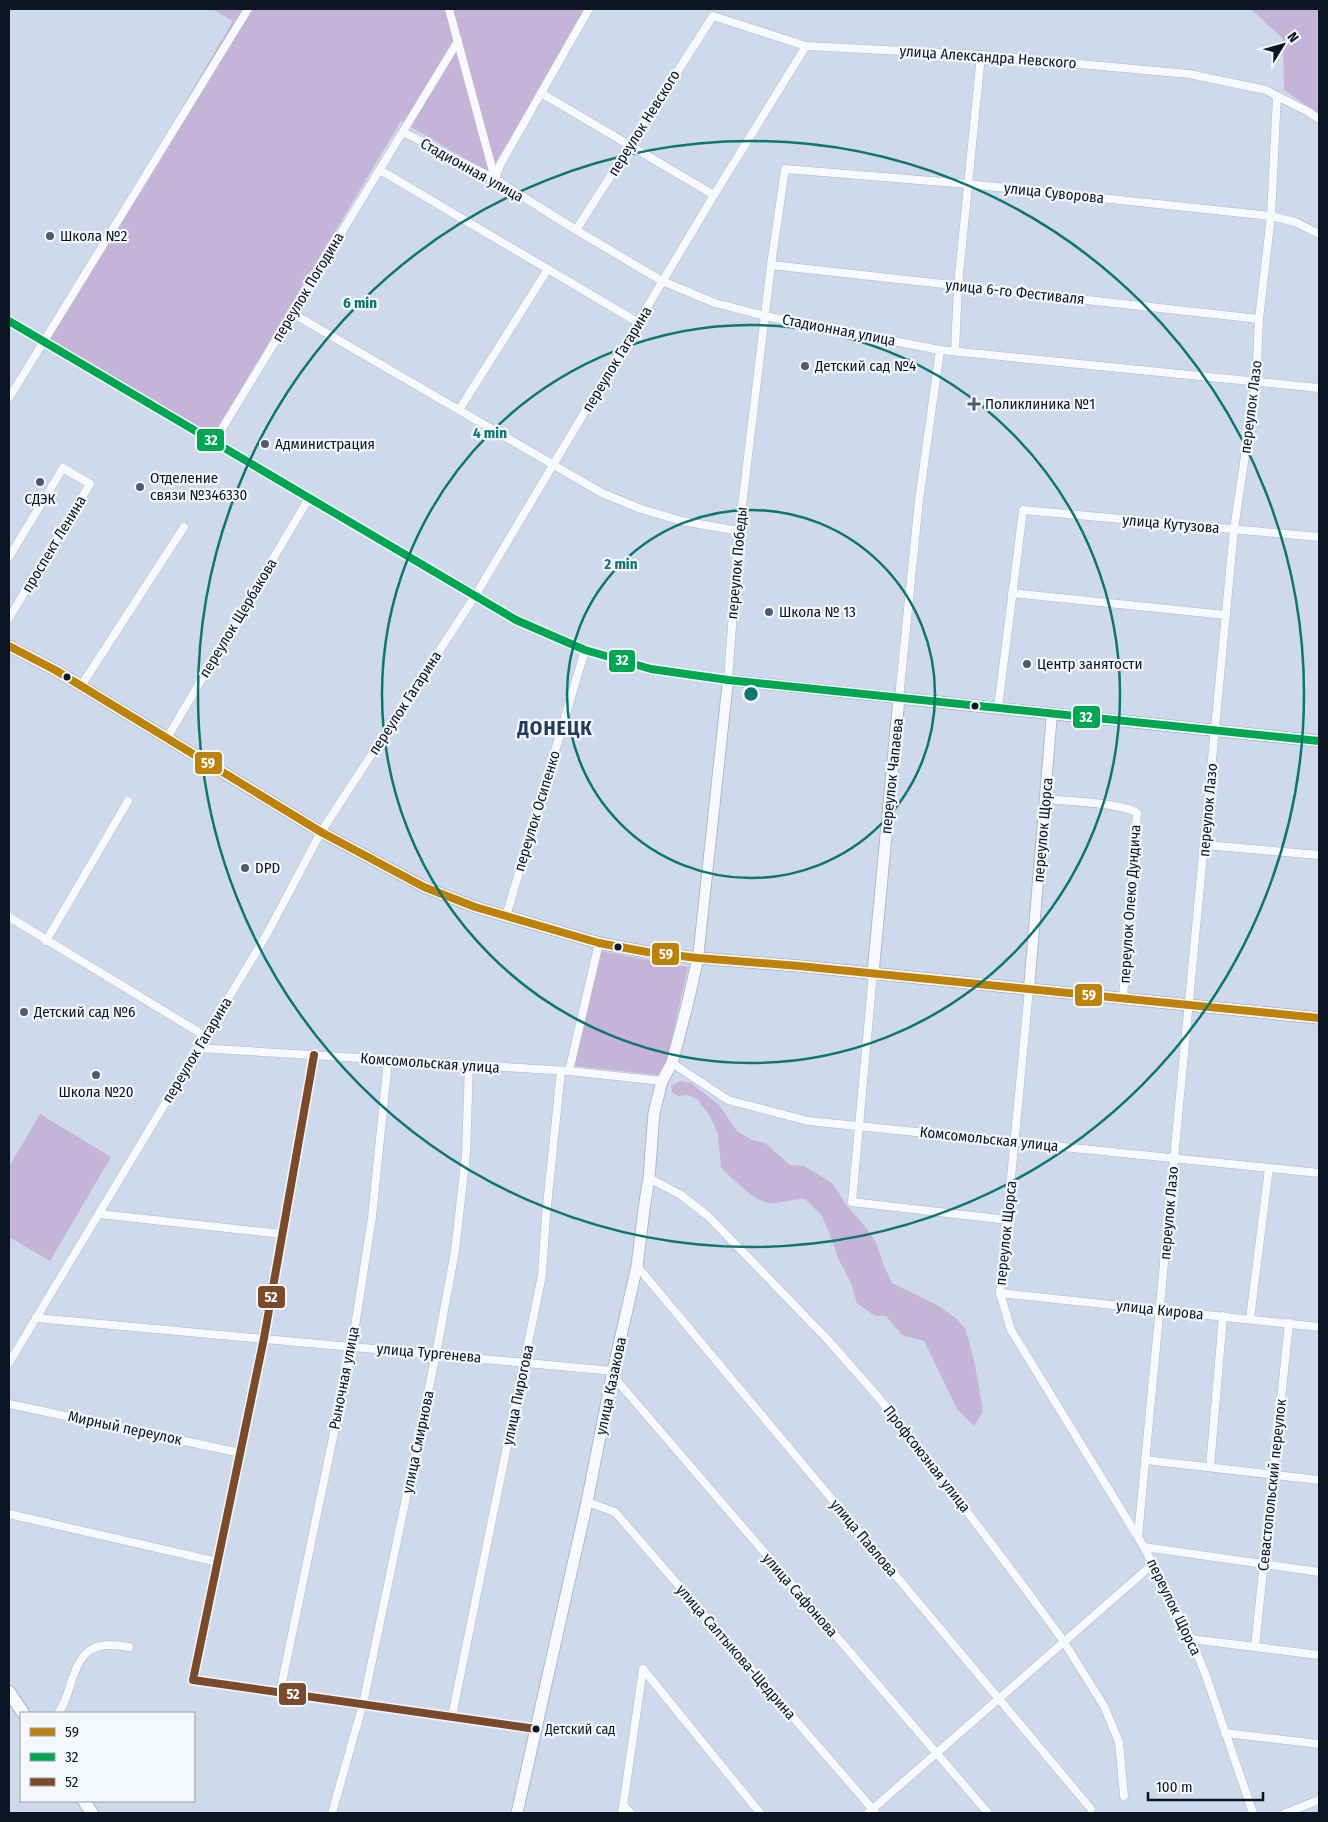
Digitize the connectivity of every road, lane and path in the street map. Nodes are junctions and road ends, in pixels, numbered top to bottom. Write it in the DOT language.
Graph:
graph roads {
  1 [pos="248,9"];
  2 [pos="449,9"];
  3 [pos="589,9"];
  4 [pos="713,16"];
  5 [pos="458,41"];
  6 [pos="806,46"];
  7 [pos="982,54"];
  8 [pos="541,93"];
  9 [pos="1277,96"];
  10 [pos="1319,119"];
  11 [pos="403,132"];
  12 [pos="630,145"];
  13 [pos="785,169"];
  14 [pos="380,170"];
  15 [pos="495,179"];
  16 [pos="968,184"];
  17 [pos="714,195"];
  18 [pos="1271,216"];
  19 [pos="576,230"];
  20 [pos="1319,234"];
  21 [pos="771,265"];
  22 [pos="548,269"];
  23 [pos="662,281"];
  24 [pos="958,285"];
  25 [pos="292,313"];
  26 [pos="765,316"];
  27 [pos="1259,319"];
  28 [pos="9,321"];
  29 [pos="639,323"];
  30 [pos="43,341"];
  31 [pos="940,350"];
  32 [pos="955,351"];
  33 [pos="1256,383"];
  34 [pos="1319,388"];
  35 [pos="9,398"];
  36 [pos="459,410"];
  37 [pos="214,442"];
  38 [pos="553,465"];
  39 [pos="308,498"];
  40 [pos="184,527"];
  41 [pos="1234,529"];
  42 [pos="739,531"];
  43 [pos="1319,537"];
  44 [pos="9,557"];
  45 [pos="1012,593"];
  46 [pos="475,596"];
  47 [pos="1226,615"];
  48 [pos="9,618"];
  49 [pos="9,646"];
  50 [pos="585,650"];
  51 [pos="728,680"];
  52 [pos="82,686"];
  53 [pos="900,698"];
  54 [pos="998,708"];
  55 [pos="1052,713"];
  56 [pos="1215,730"];
  57 [pos="167,738"];
  58 [pos="1319,739"];
  59 [pos="1045,799"];
  60 [pos="128,802"];
  61 [pos="321,832"];
  62 [pos="1205,845"];
  63 [pos="1319,855"];
  64 [pos="506,916"];
  65 [pos="9,917"];
  66 [pos="46,941"];
  67 [pos="599,943"];
  68 [pos="698,958"];
  69 [pos="873,973"];
  70 [pos="1029,989"];
  71 [pos="1123,998"];
  72 [pos="1188,1004"];
  73 [pos="1319,1018"];
  74 [pos="205,1036"];
  75 [pos="198,1048"];
  76 [pos="314,1055"];
  77 [pos="388,1060"];
  78 [pos="672,1063"];
  79 [pos="469,1065"];
  80 [pos="565,1071"];
  81 [pos="662,1081"];
  82 [pos="859,1126"];
  83 [pos="1016,1142"];
  84 [pos="1174,1158"];
  85 [pos="1269,1168"];
  86 [pos="1319,1172"];
  87 [pos="649,1178"];
  88 [pos="98,1214"];
  89 [pos="1008,1220"];
  90 [pos="282,1234"];
  91 [pos="637,1266"];
  92 [pos="1000,1293"];
  93 [pos="1159,1310"];
  94 [pos="1223,1316"];
  95 [pos="36,1318"];
  96 [pos="1250,1319"];
  97 [pos="1289,1323"];
  98 [pos="1319,1327"];
  99 [pos="264,1338"];
  100 [pos="352,1346"];
  101 [pos="436,1354"];
  102 [pos="525,1362"];
  103 [pos="9,1363"];
  104 [pos="613,1373"];
  105 [pos="9,1404"];
  106 [pos="241,1453"];
  107 [pos="1145,1460"];
  108 [pos="1210,1467"];
  109 [pos="1273,1474"];
  110 [pos="1319,1480"];
  111 [pos="587,1502"];
  112 [pos="9,1514"];
  113 [pos="1138,1536"];
  114 [pos="1144,1547"];
  115 [pos="218,1562"];
  116 [pos="1153,1564"];
  117 [pos="1264,1564"];
  118 [pos="1319,1572"];
  119 [pos="1191,1639"];
  120 [pos="1063,1642"];
  121 [pos="129,1647"];
  122 [pos="1255,1647"];
  123 [pos="1319,1655"];
  124 [pos="9,1692"];
  125 [pos="280,1692"];
  126 [pos="998,1699"];
  127 [pos="363,1704"];
  128 [pos="22,1712"];
  129 [pos="59,1712"];
  130 [pos="452,1716"];
  131 [pos="536,1729"];
  132 [pos="1225,1733"];
  133 [pos="1319,1744"];
  134 [pos="936,1754"];
  135 [pos="1124,1796"];
  136 [pos="1319,1800"];
  137 [pos="85,1802"];
  138 [pos="623,1804"];
  139 [pos="1091,1809"];
  140 [pos="872,1812"];
  141 [pos="92,1813"];
  142 [pos="332,1813"];
  143 [pos="517,1813"];
  144 [pos="622,1813"];
  145 [pos="631,1813"];
  146 [pos="760,1813"];
  147 [pos="988,1813"];
  148 [pos="1253,1813"];
  149 [pos="1286,1813"];
  150 [pos="1307,1813"];
  1 -- 30 [label="street"];
  2 -- 5 [label="street"];
  3 -- 8 [label="street"];
  4 -- 6 [label="street, улица Александра Невского"];
  4 -- 12 [label="street, переулок Невского"];
  5 -- 11 [label="street, переулок Погодина"];
  5 -- 15 [label="street"];
  6 -- 7 [label="street, улица Александра Невского"];
  6 -- 17 [label="street, переулок Гагарина"];
  7 -- 9 [label="street, улица Александра Невского"];
  7 -- 16 [label="street"];
  8 -- 12 [label="street"];
  8 -- 15 [label="street"];
  9 -- 10 [label="street"];
  9 -- 18 [label="street, переулок Лазо"];
  11 -- 14 [label="street, переулок Погодина"];
  11 -- 15 [label="street, Стадионная улица"];
  12 -- 17 [label="street"];
  12 -- 19 [label="street, переулок Невского"];
  13 -- 16 [label="street, улица Суворова"];
  13 -- 21 [label="street, переулок Победы"];
  14 -- 22 [label="street"];
  14 -- 25 [label="street, переулок Погодина"];
  15 -- 19 [label="street, Стадионная улица"];
  16 -- 18 [label="street, улица Суворова"];
  16 -- 24 [label="street"];
  17 -- 23 [label="street, переулок Гагарина"];
  18 -- 20 [label="street, улица Суворова"];
  18 -- 27 [label="street, переулок Лазо"];
  19 -- 23 [label="street, Стадионная улица"];
  21 -- 24 [label="street, улица 6-го Фестиваля"];
  21 -- 26 [label="street, переулок Победы"];
  22 -- 29 [label="street"];
  22 -- 36 [label="street"];
  23 -- 26 [label="street, Стадионная улица"];
  23 -- 29 [label="street, переулок Гагарина"];
  24 -- 27 [label="street, улица 6-го Фестиваля"];
  24 -- 32 [label="street"];
  25 -- 36 [label="street"];
  25 -- 37 [label="street, переулок Погодина"];
  26 -- 31 [label="street, Стадионная улица"];
  26 -- 42 [label="street, переулок Победы"];
  27 -- 33 [label="street, переулок Лазо"];
  28 -- 30 [label="street"];
  29 -- 38 [label="street, переулок Гагарина"];
  30 -- 35 [label="street"];
  30 -- 37 [label="street"];
  31 -- 32 [label="street, Стадионная улица"];
  31 -- 53 [label="street, переулок Чапаева"];
  32 -- 33 [label="street, Стадионная улица"];
  33 -- 34 [label="street, Стадионная улица"];
  33 -- 41 [label="street, переулок Лазо"];
  36 -- 38 [label="street"];
  37 -- 39 [label="street"];
  38 -- 42 [label="street"];
  38 -- 46 [label="street, переулок Гагарина"];
  39 -- 46 [label="street"];
  39 -- 57 [label="street, переулок Щербакова"];
  40 -- 52 [label="street"];
  41 -- 43 [label="street, улица Кутузова"];
  41 -- 45 [label="street, улица Кутузова"];
  41 -- 47 [label="street, переулок Лазо"];
  42 -- 51 [label="street, переулок Победы"];
  44 -- 48 [label="street, проспект Ленина"];
  45 -- 47 [label="street"];
  45 -- 54 [label="street"];
  46 -- 50 [label="street"];
  46 -- 61 [label="street, переулок Гагарина"];
  47 -- 56 [label="street, переулок Лазо"];
  49 -- 52 [label="main road"];
  50 -- 51 [label="street"];
  50 -- 64 [label="street, переулок Осипенко"];
  51 -- 53 [label="street"];
  51 -- 68 [label="street, переулок Победы"];
  52 -- 57 [label="main road"];
  53 -- 54 [label="main road"];
  53 -- 69 [label="main road, переулок Чапаева"];
  54 -- 55 [label="main road"];
  55 -- 56 [label="main road"];
  55 -- 59 [label="street, переулок Щорса"];
  56 -- 58 [label="main road"];
  56 -- 62 [label="street, переулок Лазо"];
  57 -- 61 [label="main road"];
  59 -- 70 [label="street, переулок Щорса"];
  59 -- 71 [label="street, переулок Олеко Дундича"];
  60 -- 66 [label="street"];
  61 -- 64 [label="main road"];
  61 -- 74 [label="street, переулок Гагарина"];
  62 -- 63 [label="street"];
  62 -- 72 [label="street, переулок Лазо"];
  64 -- 67 [label="main road"];
  65 -- 66 [label="street"];
  66 -- 74 [label="street"];
  67 -- 68 [label="main road"];
  67 -- 80 [label="street, улица Пирогова"];
  68 -- 69 [label="main road"];
  68 -- 78 [label="main road, улица Казакова"];
  69 -- 70 [label="main road"];
  69 -- 82 [label="street, переулок Чапаева"];
  70 -- 71 [label="main road"];
  70 -- 83 [label="street, переулок Щорса"];
  71 -- 72 [label="main road"];
  72 -- 73 [label="main road"];
  72 -- 84 [label="street, переулок Лазо"];
  74 -- 75 [label="street, переулок Гагарина"];
  75 -- 76 [label="street, Комсомольская улица"];
  75 -- 88 [label="street, переулок Гагарина"];
  76 -- 77 [label="street, Комсомольская улица"];
  76 -- 90 [label="street"];
  77 -- 79 [label="street, Комсомольская улица"];
  77 -- 100 [label="street, Рыночная улица"];
  78 -- 81 [label="main road, улица Казакова"];
  78 -- 82 [label="street, Комсомольская улица"];
  79 -- 80 [label="street, Комсомольская улица"];
  79 -- 101 [label="street, улица Смирнова"];
  80 -- 81 [label="street, Комсомольская улица"];
  80 -- 102 [label="street, улица Пирогова"];
  81 -- 87 [label="main road, улица Казакова"];
  82 -- 83 [label="street, Комсомольская улица"];
  82 -- 89 [label="street, переулок Чапаева"];
  83 -- 84 [label="street, Комсомольская улица"];
  83 -- 89 [label="street, переулок Щорса"];
  84 -- 85 [label="street, Комсомольская улица"];
  84 -- 93 [label="street, переулок Лазо"];
  85 -- 86 [label="street, Комсомольская улица"];
  85 -- 96 [label="street"];
  87 -- 91 [label="main road, улица Казакова"];
  87 -- 120 [label="street, Профсоюзная улица"];
  88 -- 90 [label="street"];
  88 -- 95 [label="street, переулок Гагарина"];
  89 -- 92 [label="street, переулок Щорса"];
  90 -- 99 [label="street"];
  91 -- 104 [label="main road, улица Казакова"];
  91 -- 126 [label="street, улица Павлова"];
  92 -- 93 [label="street, улица Кирова"];
  92 -- 113 [label="street, переулок Щорса"];
  93 -- 94 [label="street, улица Кирова"];
  93 -- 107 [label="street, переулок Лазо"];
  94 -- 96 [label="street, улица Кирова"];
  94 -- 108 [label="street"];
  95 -- 99 [label="street, улица Тургенева"];
  95 -- 103 [label="street, переулок Гагарина"];
  96 -- 97 [label="street, улица Кирова"];
  97 -- 98 [label="street, улица Кирова"];
  97 -- 109 [label="street, Севастопольский переулок"];
  99 -- 100 [label="street, улица Тургенева"];
  99 -- 106 [label="street"];
  100 -- 101 [label="street, улица Тургенева"];
  100 -- 125 [label="street, Рыночная улица"];
  101 -- 102 [label="street, улица Тургенева"];
  101 -- 127 [label="street, улица Смирнова"];
  102 -- 104 [label="street, улица Тургенева"];
  102 -- 130 [label="street, улица Пирогова"];
  104 -- 111 [label="main road, улица Казакова"];
  104 -- 134 [label="street, улица Сафонова"];
  105 -- 106 [label="street, Мирный переулок"];
  106 -- 115 [label="street"];
  107 -- 108 [label="street"];
  107 -- 113 [label="street, переулок Лазо"];
  108 -- 109 [label="street"];
  109 -- 110 [label="street"];
  109 -- 117 [label="street, Севастопольский переулок"];
  111 -- 131 [label="main road, улица Казакова"];
  111 -- 140 [label="street, улица Салтыкова-Щедрина"];
  112 -- 115 [label="street"];
  113 -- 114 [label="street, переулок Щорса"];
  114 -- 116 [label="street, переулок Щорса"];
  114 -- 117 [label="street"];
  115 -- 125 [label="street"];
  116 -- 119 [label="street, переулок Щорса"];
  116 -- 120 [label="street"];
  117 -- 118 [label="street"];
  117 -- 122 [label="street, Севастопольский переулок"];
  119 -- 122 [label="street"];
  119 -- 132 [label="street, переулок Щорса"];
  120 -- 126 [label="street"];
  120 -- 135 [label="street, Профсоюзная улица"];
  121 -- 129 [label="street"];
  122 -- 123 [label="street"];
  124 -- 128 [label="highway"];
  125 -- 127 [label="street"];
  126 -- 134 [label="street"];
  126 -- 139 [label="street, улица Павлова"];
  127 -- 130 [label="street"];
  127 -- 142 [label="street, улица Смирнова"];
  130 -- 131 [label="street"];
  131 -- 143 [label="main road, улица Казакова"];
  132 -- 133 [label="street"];
  132 -- 148 [label="street, переулок Щорса"];
  134 -- 140 [label="street"];
  134 -- 147 [label="street, улица Сафонова"];
  136 -- 149 [label="street"];
  136 -- 150 [label="street"];
  137 -- 141 [label="highway"];
  138 -- 144 [label="street"];
  138 -- 145 [label="street"];
  138 -- 146 [label="street"];
}
